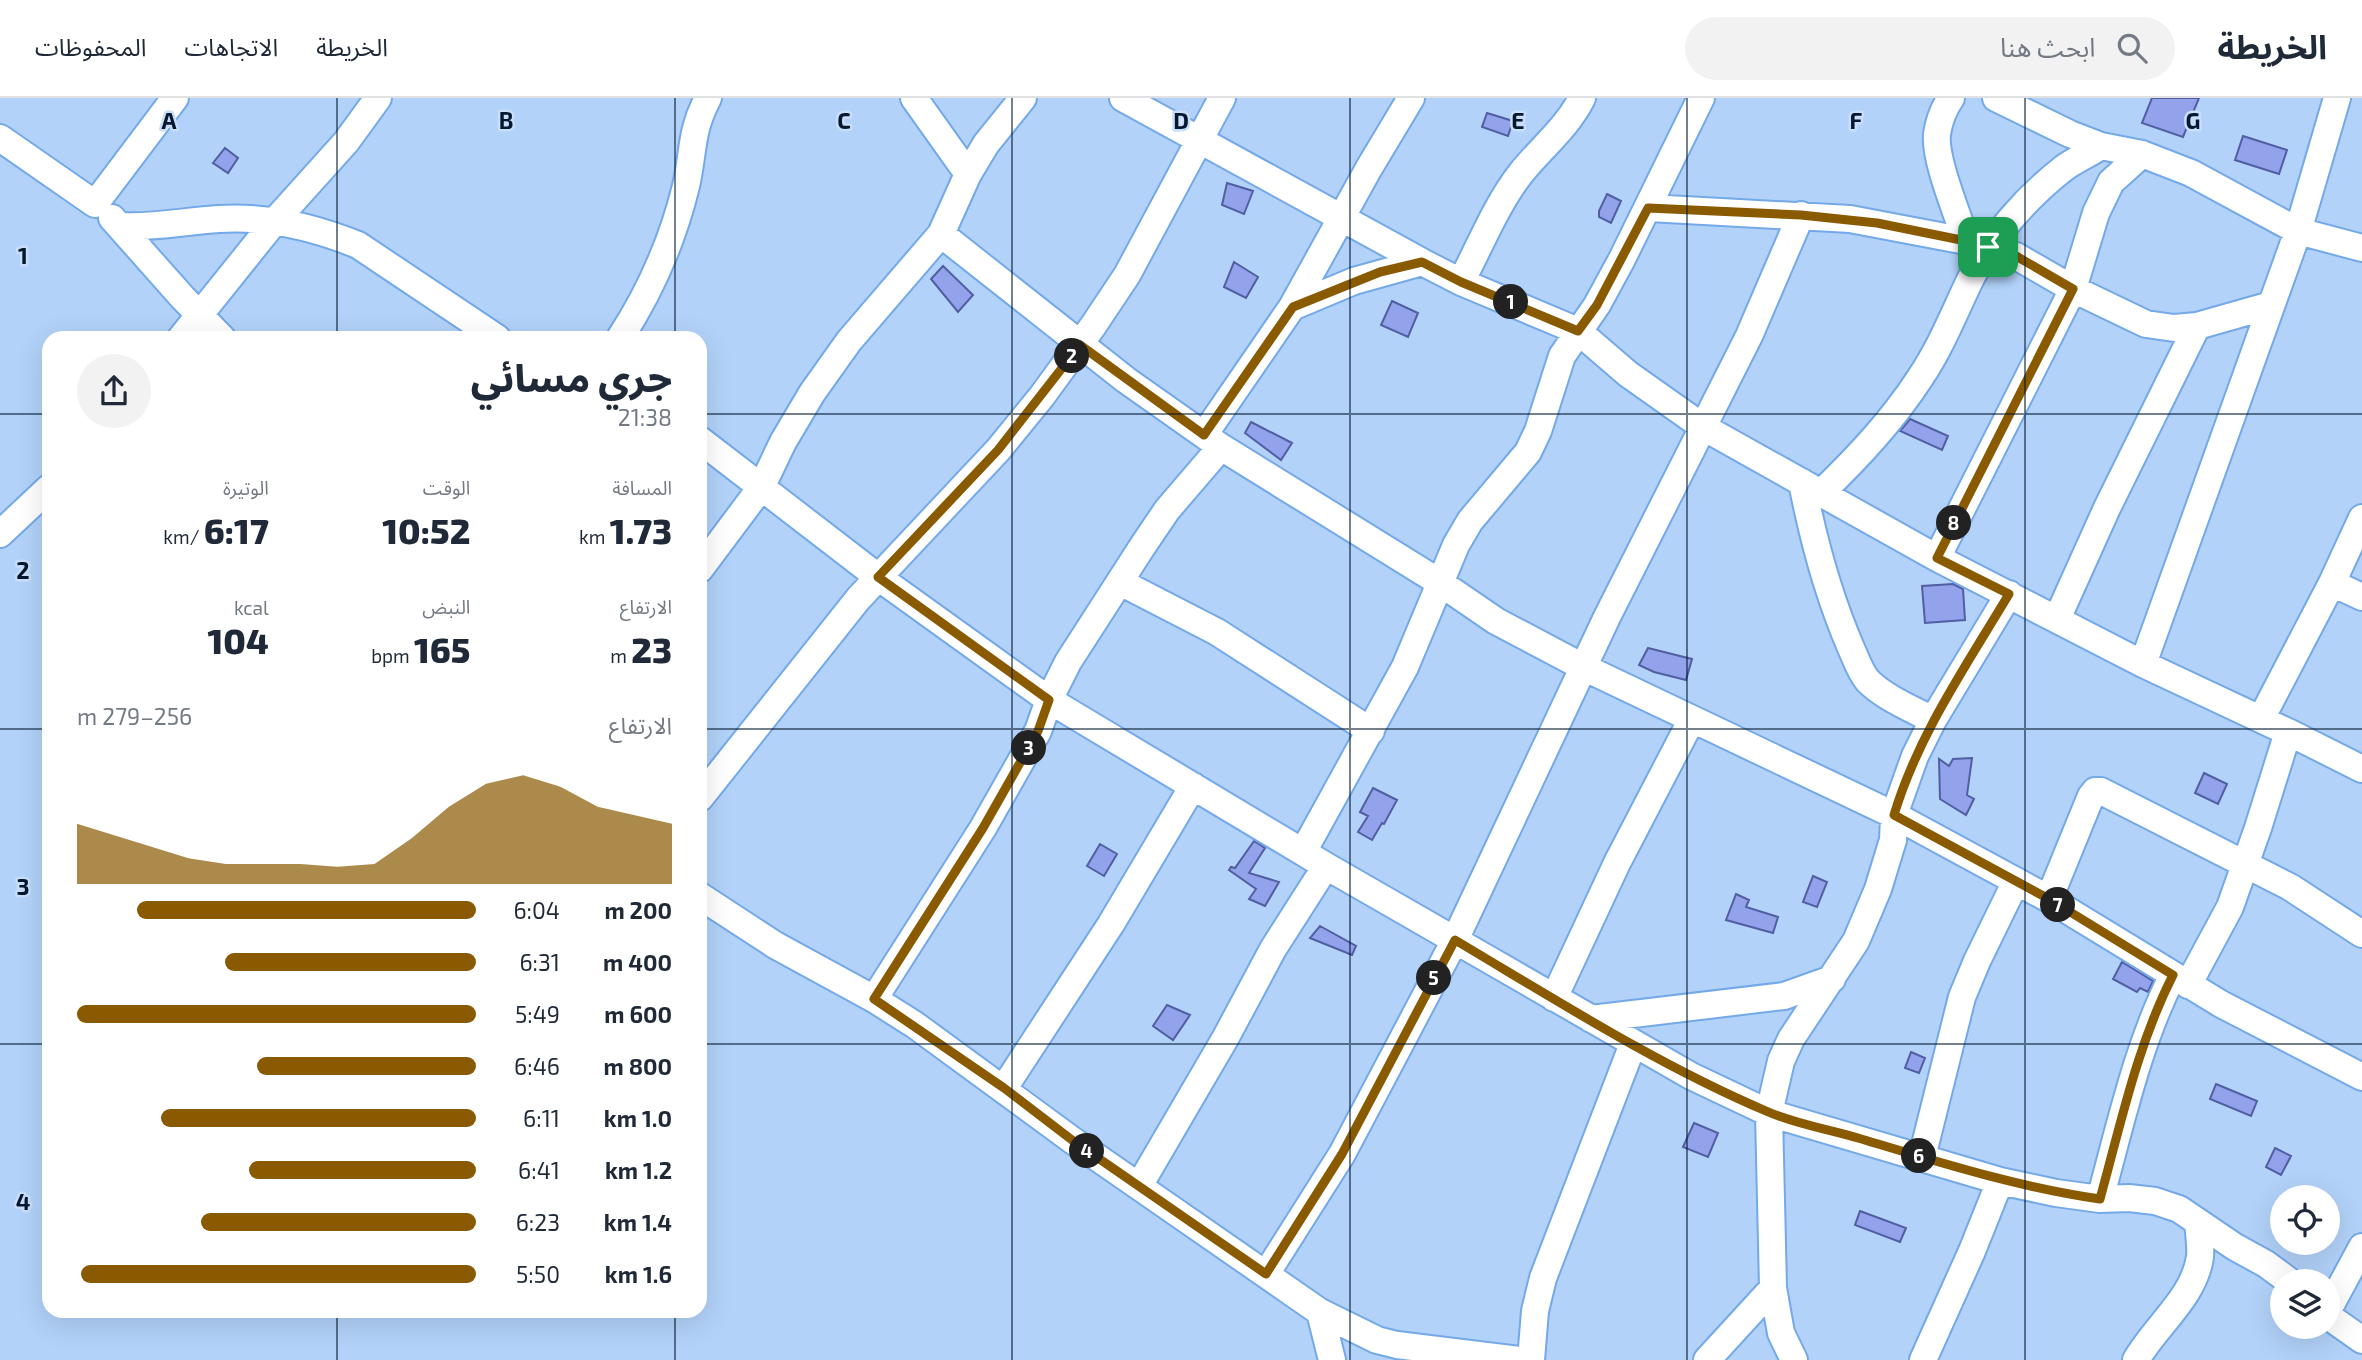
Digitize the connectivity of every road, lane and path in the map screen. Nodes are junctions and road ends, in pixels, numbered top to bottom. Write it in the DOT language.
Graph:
graph roads {
  1 [pos="175,98"];
  2 [pos="378,98"];
  3 [pos="708,98"];
  4 [pos="914,98"];
  5 [pos="1023,98"];
  6 [pos="1124,98"];
  7 [pos="1222,98"];
  8 [pos="1411,98"];
  9 [pos="1582,98"];
  10 [pos="1702,98"];
  11 [pos="1951,98"];
  12 [pos="1996,98"];
  13 [pos="2337,98"];
  14 [pos="0,138"];
  15 [pos="1200,141"];
  16 [pos="2101,146"];
  17 [pos="2142,154"];
  18 [pos="968,174"];
  19 [pos="95,204"];
  20 [pos="1648,208"];
  21 [pos="1801,215"];
  22 [pos="1342,218"];
  23 [pos="274,222"];
  24 [pos="121,226"];
  25 [pos="2298,231"];
  26 [pos="941,234"];
  27 [pos="1977,244"];
  28 [pos="2362,248"];
  29 [pos="1422,262"];
  30 [pos="1461,282"];
  31 [pos="2073,289"];
  32 [pos="2271,305"];
  33 [pos="1293,307"];
  34 [pos="198,314"];
  35 [pos="2197,327"];
  36 [pos="186,331"];
  37 [pos="215,331"];
  38 [pos="487,331"];
  39 [pos="624,331"];
  40 [pos="1578,331"];
  41 [pos="1080,345"];
  42 [pos="1703,427"];
  43 [pos="1213,441"];
  44 [pos="707,445"];
  45 [pos="762,486"];
  46 [pos="1812,487"];
  47 [pos="42,495"];
  48 [pos="2362,518"];
  49 [pos="0,534"];
  50 [pos="1937,558"];
  51 [pos="707,560"];
  52 [pos="878,577"];
  53 [pos="1120,582"];
  54 [pos="1439,582"];
  55 [pos="2332,583"];
  56 [pos="2009,594"];
  57 [pos="2362,597"];
  58 [pos="2057,618"];
  59 [pos="2143,664"];
  60 [pos="1583,667"];
  61 [pos="1049,700"];
  62 [pos="1692,719"];
  63 [pos="2260,719"];
  64 [pos="1933,720"];
  65 [pos="1371,731"];
  66 [pos="2288,732"];
  67 [pos="2362,769"];
  68 [pos="1193,786"];
  69 [pos="707,789"];
  70 [pos="1894,815"];
  71 [pos="1303,852"];
  72 [pos="2246,864"];
  73 [pos="1326,866"];
  74 [pos="2016,881"];
  75 [pos="2049,899"];
  76 [pos="707,901"];
  77 [pos="2362,934"];
  78 [pos="1455,940"];
  79 [pos="1832,979"];
  80 [pos="2181,980"];
  81 [pos="874,999"];
  82 [pos="1553,999"];
  83 [pos="1591,1019"];
  84 [pos="1633,1044"];
  85 [pos="2362,1077"];
  86 [pos="1004,1088"];
  87 [pos="1769,1113"];
  88 [pos="1922,1157"];
  89 [pos="2000,1181"];
  90 [pos="1139,1186"];
  91 [pos="2100,1199"];
  92 [pos="2198,1223"];
  93 [pos="2362,1247"];
  94 [pos="2273,1269"];
  95 [pos="1266,1274"];
  96 [pos="2340,1288"];
  97 [pos="1773,1289"];
  98 [pos="1320,1312"];
  99 [pos="2340,1324"];
  100 [pos="2362,1340"];
  101 [pos="1332,1360"];
  102 [pos="1519,1360"];
  103 [pos="1531,1360"];
  104 [pos="1707,1360"];
  105 [pos="1794,1360"];
  106 [pos="1923,1360"];
  107 [pos="2136,1360"];
  1 -- 19 [label="street"];
  2 -- 23 [label="street"];
  3 -- 39 [label="street"];
  4 -- 18 [label="street"];
  5 -- 18 [label="street"];
  6 -- 15 [label="street"];
  7 -- 15 [label="street"];
  8 -- 22 [label="street"];
  9 -- 30 [label="street"];
  10 -- 20 [label="street"];
  11 -- 27 [label="street"];
  12 -- 16 [label="street"];
  13 -- 25 [label="street"];
  14 -- 19 [label="street"];
  15 -- 22 [label="street"];
  15 -- 41 [label="street"];
  16 -- 17 [label="street"];
  16 -- 27 [label="street"];
  17 -- 25 [label="street"];
  17 -- 31 [label="street"];
  18 -- 26 [label="street"];
  19 -- 24 [label="street"];
  20 -- 21 [label="street"];
  20 -- 40 [label="street"];
  21 -- 27 [label="street"];
  21 -- 42 [label="street"];
  22 -- 29 [label="street"];
  22 -- 33 [label="street"];
  23 -- 24 [label="street"];
  23 -- 34 [label="street"];
  23 -- 38 [label="street"];
  24 -- 34 [label="street"];
  25 -- 28 [label="street"];
  25 -- 32 [label="street"];
  26 -- 41 [label="street"];
  26 -- 45 [label="street"];
  27 -- 31 [label="street"];
  27 -- 46 [label="street"];
  29 -- 30 [label="street"];
  29 -- 33 [label="street"];
  30 -- 40 [label="street"];
  31 -- 35 [label="street"];
  31 -- 50 [label="street"];
  32 -- 35 [label="street"];
  32 -- 59 [label="street"];
  33 -- 43 [label="street"];
  34 -- 36 [label="street"];
  34 -- 37 [label="street"];
  35 -- 58 [label="street"];
  40 -- 42 [label="street"];
  40 -- 54 [label="street"];
  41 -- 43 [label="street"];
  41 -- 52 [label="street"];
  42 -- 46 [label="street"];
  42 -- 60 [label="street"];
  43 -- 53 [label="street"];
  43 -- 54 [label="street"];
  44 -- 45 [label="street"];
  45 -- 51 [label="street"];
  45 -- 52 [label="street"];
  46 -- 50 [label="street"];
  46 -- 64 [label="street"];
  47 -- 49 [label="street"];
  48 -- 55 [label="street"];
  50 -- 56 [label="street"];
  52 -- 61 [label="street"];
  52 -- 69 [label="street"];
  53 -- 61 [label="street"];
  53 -- 65 [label="street"];
  54 -- 60 [label="street"];
  54 -- 65 [label="street"];
  55 -- 57 [label="street"];
  55 -- 63 [label="street"];
  56 -- 58 [label="street"];
  56 -- 64 [label="street"];
  58 -- 59 [label="street"];
  59 -- 63 [label="street"];
  60 -- 62 [label="street"];
  60 -- 78 [label="street"];
  61 -- 68 [label="street"];
  61 -- 81 [label="street"];
  62 -- 70 [label="street"];
  62 -- 82 [label="street"];
  63 -- 66 [label="street"];
  64 -- 70 [label="street"];
  65 -- 71 [label="street"];
  66 -- 67 [label="street"];
  66 -- 72 [label="street"];
  68 -- 71 [label="street"];
  68 -- 86 [label="street"];
  70 -- 74 [label="street"];
  70 -- 79 [label="street"];
  71 -- 73 [label="street"];
  72 -- 75 [label="street"];
  72 -- 77 [label="street"];
  72 -- 80 [label="street"];
  73 -- 78 [label="street"];
  73 -- 90 [label="street"];
  74 -- 75 [label="street"];
  74 -- 88 [label="street"];
  75 -- 80 [label="street"];
  76 -- 81 [label="street"];
  78 -- 82 [label="street"];
  78 -- 95 [label="street"];
  79 -- 83 [label="street"];
  79 -- 87 [label="street"];
  80 -- 85 [label="street"];
  80 -- 91 [label="street"];
  81 -- 86 [label="street"];
  82 -- 83 [label="street"];
  83 -- 84 [label="street"];
  84 -- 87 [label="street"];
  84 -- 103 [label="street"];
  86 -- 90 [label="street"];
  87 -- 88 [label="street"];
  87 -- 97 [label="street"];
  88 -- 89 [label="street"];
  89 -- 91 [label="street"];
  89 -- 106 [label="street"];
  90 -- 95 [label="street"];
  91 -- 92 [label="street"];
  92 -- 94 [label="street"];
  92 -- 107 [label="street"];
  93 -- 96 [label="street"];
  95 -- 98 [label="street"];
  97 -- 104 [label="street"];
  97 -- 105 [label="street"];
  98 -- 101 [label="street"];
  98 -- 102 [label="street"];
  99 -- 100 [label="street"];
}
